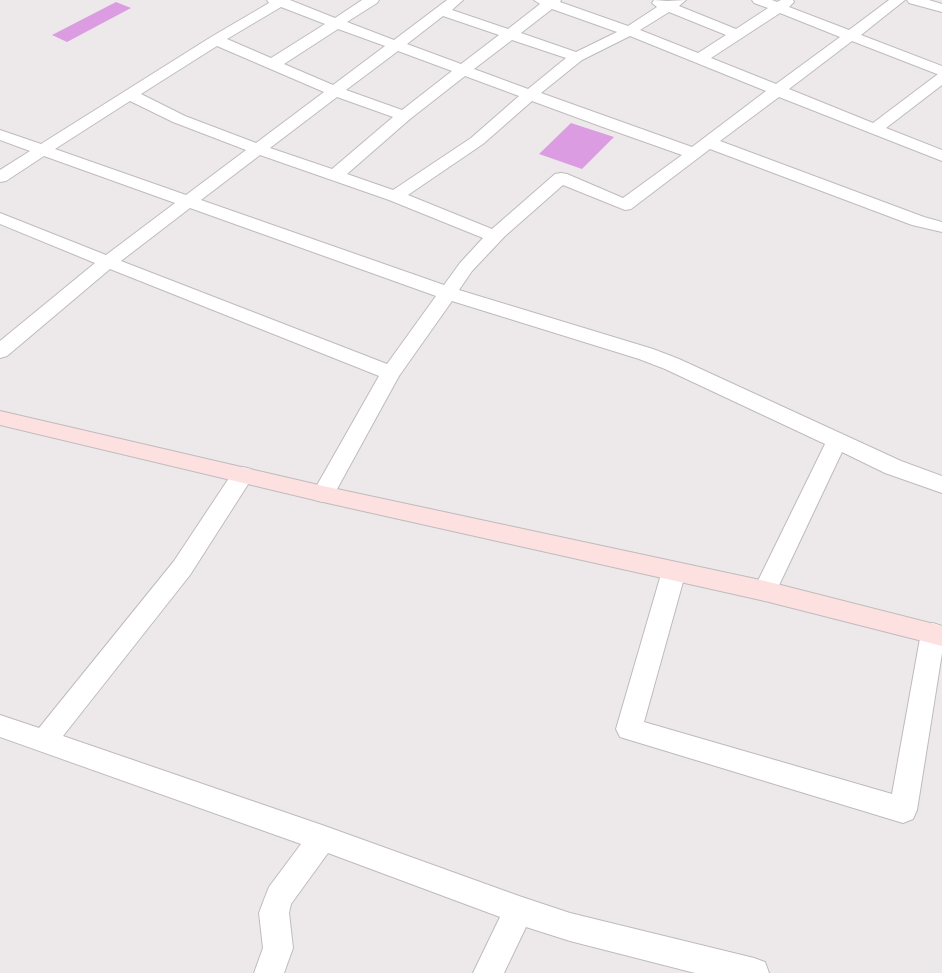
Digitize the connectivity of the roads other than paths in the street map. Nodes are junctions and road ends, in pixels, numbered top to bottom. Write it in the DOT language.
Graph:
graph roads {
  1 [pos="372,0"];
  2 [pos="456,0"];
  3 [pos="652,0"];
  4 [pos="759,0"];
  5 [pos="898,0"];
  6 [pos="914,0"];
  7 [pos="278,1"];
  8 [pos="548,1"];
  9 [pos="674,3"];
  10 [pos="784,4"];
  11 [pos="942,8"];
  12 [pos="442,11"];
  13 [pos="337,23"];
  14 [pos="629,31"];
  15 [pos="508,34"];
  16 [pos="738,35"];
  17 [pos="852,35"];
  18 [pos="216,40"];
  19 [pos="396,45"];
  20 [pos="578,57"];
  21 [pos="700,59"];
  22 [pos="273,64"];
  23 [pos="462,70"];
  24 [pos="942,71"];
  25 [pos="942,78"];
  26 [pos="778,90"];
  27 [pos="334,91"];
  28 [pos="529,94"];
  29 [pos="130,95"];
  30 [pos="404,116"];
  31 [pos="875,129"];
  32 [pos="0,135"];
  33 [pos="700,147"];
  34 [pos="258,149"];
  35 [pos="44,150"];
  36 [pos="942,156"];
  37 [pos="335,176"];
  38 [pos="0,177"];
  39 [pos="395,196"];
  40 [pos="189,201"];
  41 [pos="0,218"];
  42 [pos="942,227"];
  43 [pos="495,237"];
  44 [pos="108,262"];
  45 [pos="448,293"];
  46 [pos="0,351"];
  47 [pos="392,373"];
  48 [pos="0,418"];
  49 [pos="837,441"];
  50 [pos="243,475"];
  51 [pos="942,485"];
  52 [pos="323,494"];
  53 [pos="674,571"];
  54 [pos="765,591"];
  55 [pos="937,634"];
  56 [pos="0,726"];
  57 [pos="43,742"];
  58 [pos="322,838"];
  59 [pos="519,910"];
  60 [pos="269,973"];
  61 [pos="488,973"];
  62 [pos="754,973"];
  1 -- 13 [label="street"];
  2 -- 12 [label="street"];
  3 -- 9 [label="street"];
  4 -- 10 [label="street"];
  5 -- 17 [label="street"];
  6 -- 11 [label="street"];
  7 -- 13 [label="street"];
  7 -- 18 [label="street"];
  8 -- 14 [label="street"];
  8 -- 15 [label="street"];
  9 -- 14 [label="street"];
  9 -- 16 [label="street"];
  10 -- 16 [label="street"];
  10 -- 17 [label="street"];
  12 -- 15 [label="street"];
  12 -- 19 [label="street"];
  13 -- 19 [label="street"];
  13 -- 22 [label="street"];
  14 -- 20 [label="street"];
  14 -- 21 [label="street"];
  15 -- 20 [label="street"];
  15 -- 23 [label="street"];
  16 -- 21 [label="street"];
  17 -- 24 [label="street"];
  17 -- 26 [label="street"];
  18 -- 22 [label="street"];
  18 -- 29 [label="street"];
  19 -- 23 [label="street"];
  19 -- 27 [label="street"];
  20 -- 28 [label="street"];
  21 -- 26 [label="street"];
  22 -- 27 [label="street"];
  23 -- 28 [label="street"];
  23 -- 30 [label="street"];
  25 -- 31 [label="street"];
  26 -- 31 [label="street"];
  26 -- 33 [label="street"];
  27 -- 30 [label="street"];
  27 -- 34 [label="street"];
  28 -- 33 [label="street"];
  28 -- 39 [label="street"];
  29 -- 34 [label="street"];
  29 -- 35 [label="street"];
  30 -- 37 [label="street"];
  31 -- 36 [label="street"];
  32 -- 35 [label="street"];
  33 -- 42 [label="street"];
  33 -- 43 [label="street"];
  34 -- 37 [label="street"];
  34 -- 40 [label="street"];
  35 -- 38 [label="street"];
  35 -- 40 [label="street"];
  37 -- 39 [label="street"];
  39 -- 43 [label="street"];
  40 -- 44 [label="street"];
  40 -- 45 [label="street"];
  41 -- 44 [label="street"];
  43 -- 45 [label="street"];
  44 -- 46 [label="street"];
  44 -- 47 [label="street"];
  45 -- 47 [label="street"];
  45 -- 49 [label="street"];
  47 -- 52 [label="street"];
  48 -- 50 [label="main road"];
  49 -- 51 [label="street"];
  49 -- 54 [label="street"];
  50 -- 52 [label="main road"];
  50 -- 57 [label="street"];
  52 -- 53 [label="main road"];
  53 -- 54 [label="main road"];
  53 -- 55 [label="street"];
  54 -- 55 [label="main road"];
  56 -- 57 [label="street"];
  57 -- 58 [label="street"];
  58 -- 59 [label="street"];
  58 -- 60 [label="street"];
  59 -- 61 [label="street"];
  59 -- 62 [label="street"];
}
